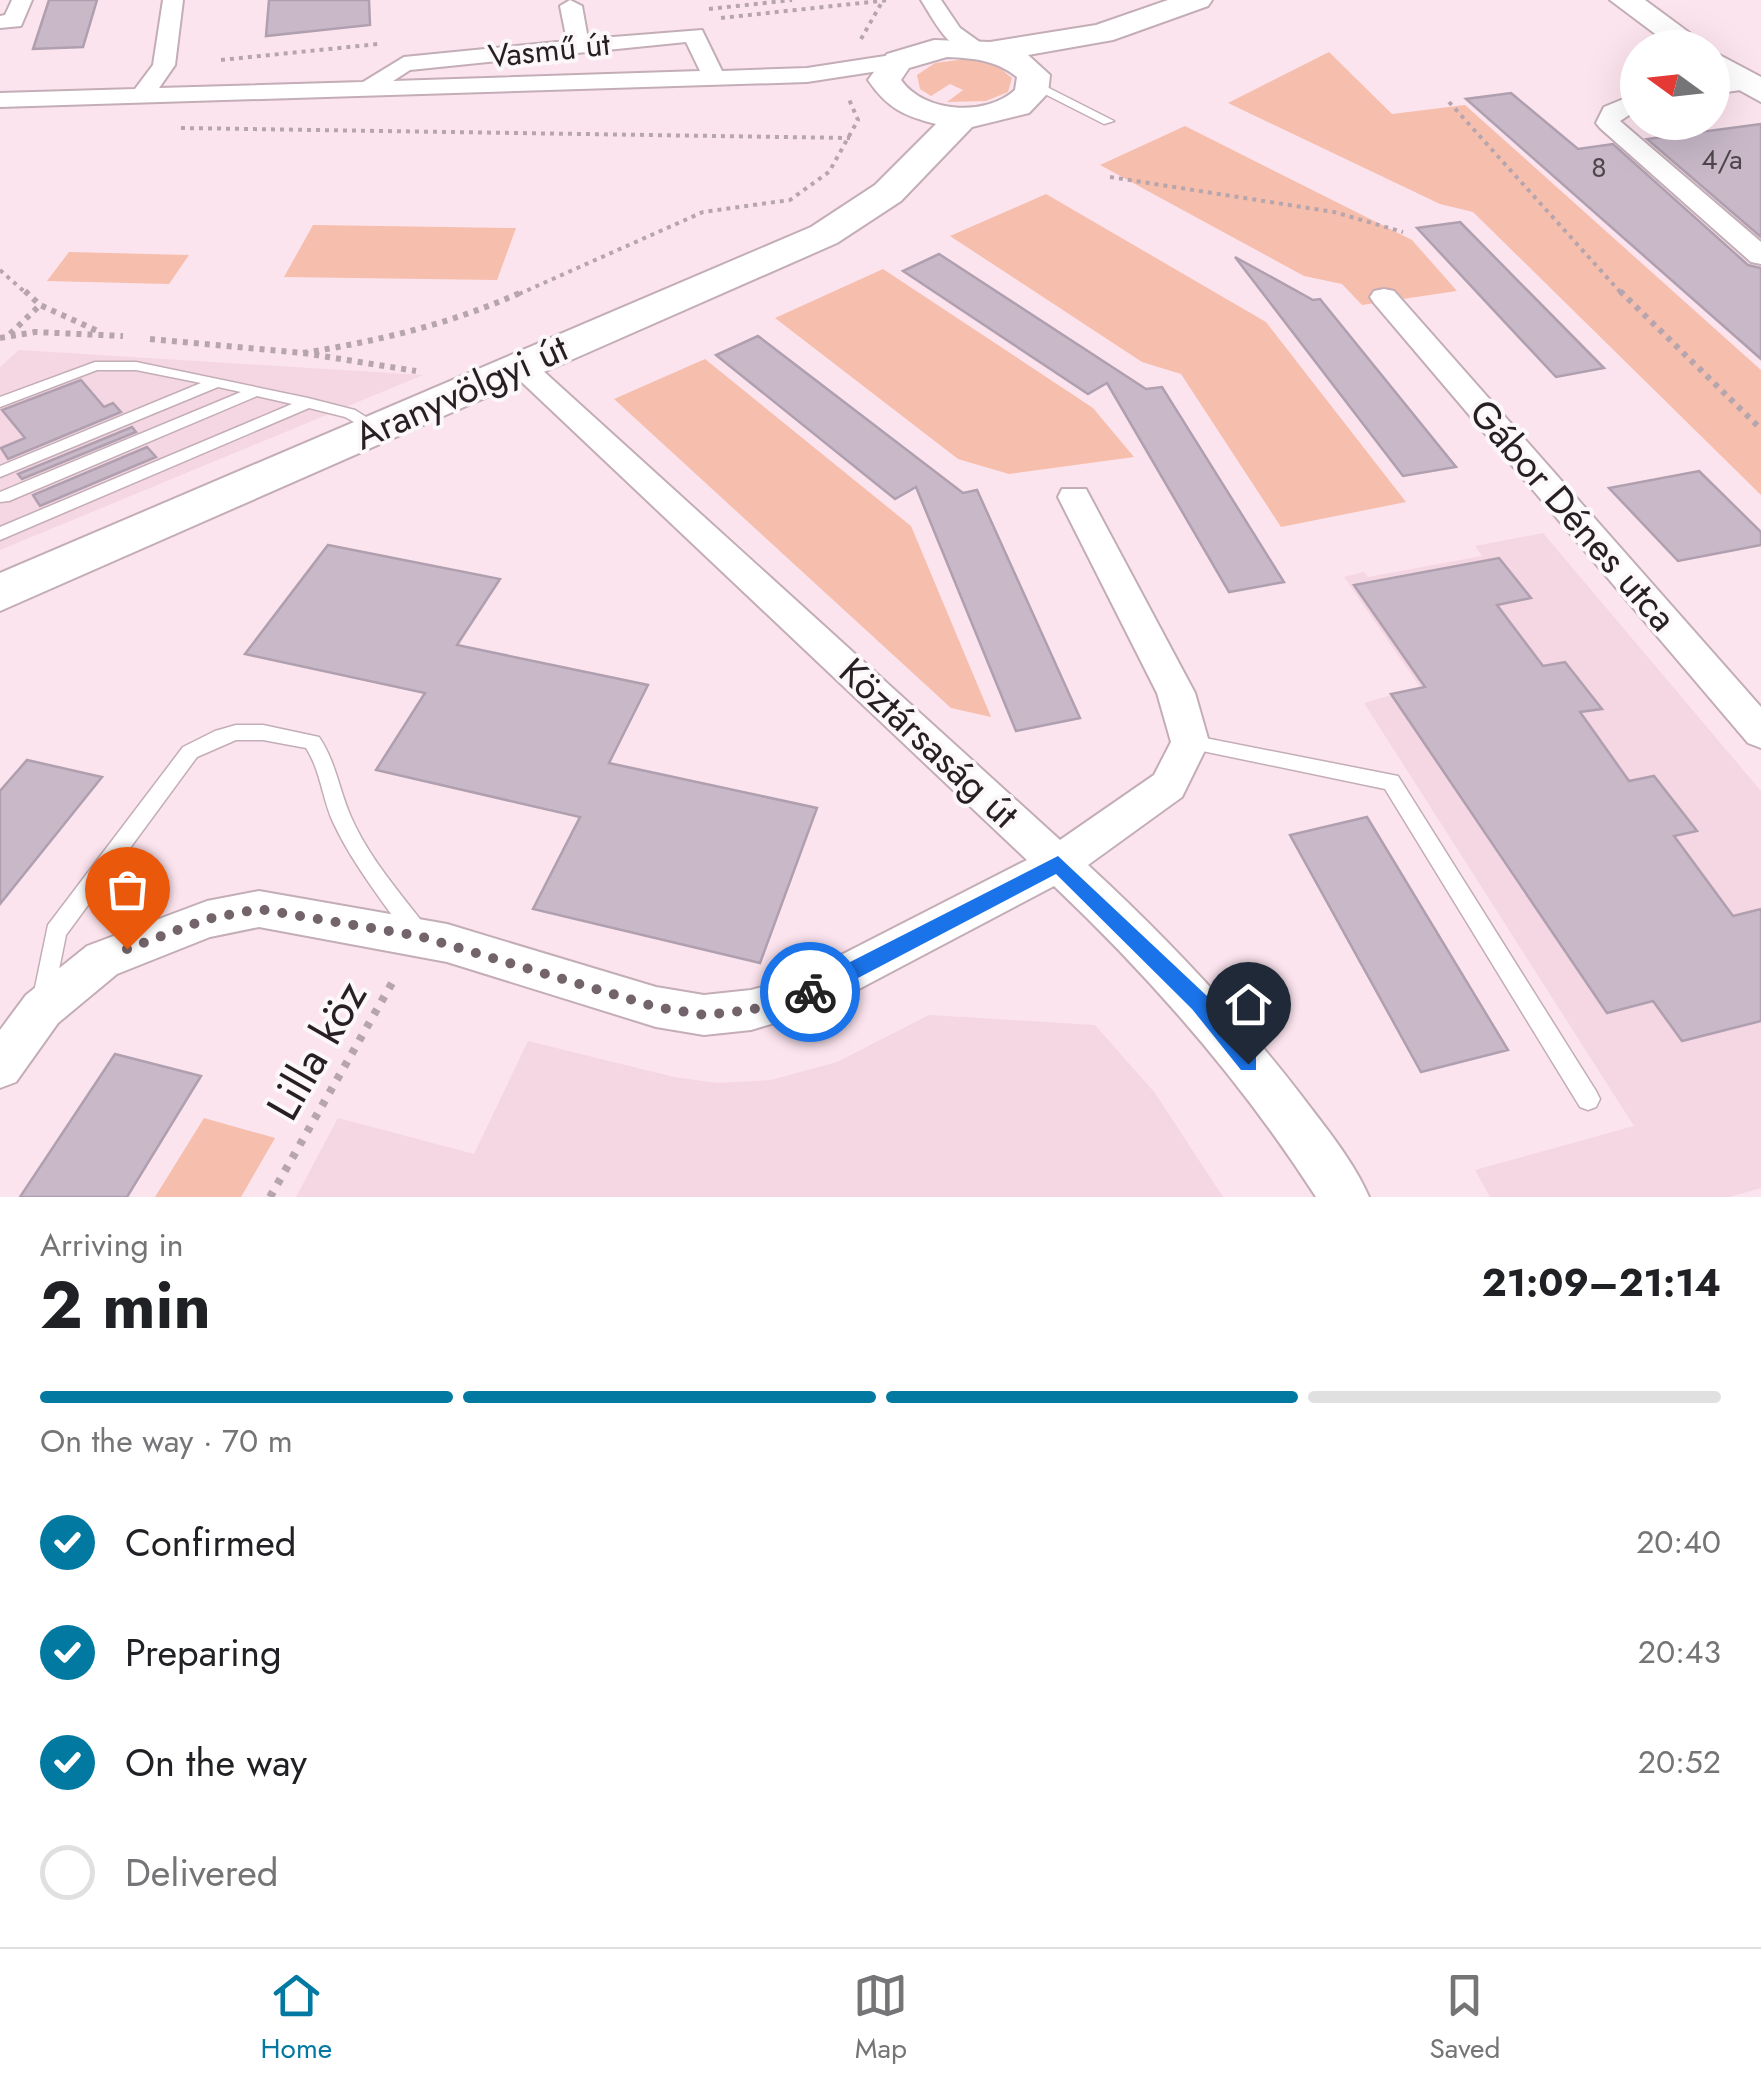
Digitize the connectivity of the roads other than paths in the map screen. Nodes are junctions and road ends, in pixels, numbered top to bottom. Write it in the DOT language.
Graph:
graph roads {
  1 [pos="22,0"];
  2 [pos="172,0"];
  3 [pos="1196,0"];
  4 [pos="1625,0"];
  5 [pos="938,1"];
  6 [pos="571,6"];
  7 [pos="0,22"];
  8 [pos="1669,30"];
  9 [pos="1102,33"];
  10 [pos="579,47"];
  11 [pos="982,49"];
  12 [pos="911,56"];
  13 [pos="1730,71"];
  14 [pos="714,78"];
  15 [pos="1730,88"];
  16 [pos="1756,88"];
  17 [pos="365,89"];
  18 [pos="1028,89"];
  19 [pos="142,95"];
  20 [pos="0,100"];
  21 [pos="902,102"];
  22 [pos="1082,108"];
  23 [pos="1620,108"];
  24 [pos="964,117"];
  25 [pos="1108,121"];
  26 [pos="1620,133"];
  27 [pos="1628,140"];
  28 [pos="909,172"];
  29 [pos="1761,256"];
  30 [pos="1384,298"];
  31 [pos="520,365"];
  32 [pos="217,382"];
  33 [pos="257,391"];
  34 [pos="0,402"];
  35 [pos="308,403"];
  36 [pos="377,429"];
  37 [pos="0,472"];
  38 [pos="2,494"];
  39 [pos="1074,497"];
  40 [pos="23,524"];
  41 [pos="0,534"];
  42 [pos="0,593"];
  43 [pos="1761,733"];
  44 [pos="1190,742"];
  45 [pos="1058,864"];
  46 [pos="419,936"];
  47 [pos="42,1009"];
  48 [pos="0,1067"];
  49 [pos="1588,1100"];
  50 [pos="1344,1197"];
  1 -- 7 [label="street"];
  2 -- 19 [label="street"];
  3 -- 9 [label="street"];
  4 -- 8 [label="street"];
  5 -- 11 [label="street"];
  5 -- 12 [label="street"];
  6 -- 10 [label="street"];
  9 -- 11 [label="street"];
  9 -- 18 [label="street"];
  10 -- 14 [label="street, Vasmű út"];
  10 -- 17 [label="street, Vasmű út"];
  11 -- 12 [label="street"];
  11 -- 18 [label="street"];
  12 -- 14 [label="street, Vasmű út"];
  12 -- 21 [label="street"];
  13 -- 16 [label="street"];
  14 -- 17 [label="street, Vasmű út"];
  14 -- 21 [label="street, Vasmű út"];
  15 -- 16 [label="street"];
  17 -- 19 [label="street, Vasmű út"];
  18 -- 22 [label="lane"];
  18 -- 22 [label="lane"];
  18 -- 24 [label="street"];
  19 -- 20 [label="street, Vasmű út"];
  21 -- 24 [label="street"];
  21 -- 28 [label="street"];
  22 -- 25 [label="lane"];
  23 -- 26 [label="street"];
  24 -- 28 [label="street, Aranyvölgyi út"];
  27 -- 29 [label="street"];
  28 -- 31 [label="street, Aranyvölgyi út"];
  30 -- 43 [label="street, Gábor Dénes utca"];
  31 -- 36 [label="street, Aranyvölgyi út"];
  31 -- 45 [label="street, Köztársaság út"];
  32 -- 33 [label="lane"];
  32 -- 34 [label="lane"];
  32 -- 37 [label="lane"];
  33 -- 35 [label="lane"];
  33 -- 38 [label="lane"];
  35 -- 36 [label="lane"];
  35 -- 40 [label="lane"];
  36 -- 42 [label="street, Aranyvölgyi út"];
  38 -- 40 [label="lane"];
  39 -- 44 [label="street"];
  40 -- 41 [label="lane"];
  44 -- 45 [label="street"];
  44 -- 49 [label="lane"];
  45 -- 46 [label="street"];
  45 -- 50 [label="street, Köztársaság út"];
  46 -- 47 [label="street"];
  46 -- 47 [label="lane"];
  47 -- 48 [label="street"];
}
